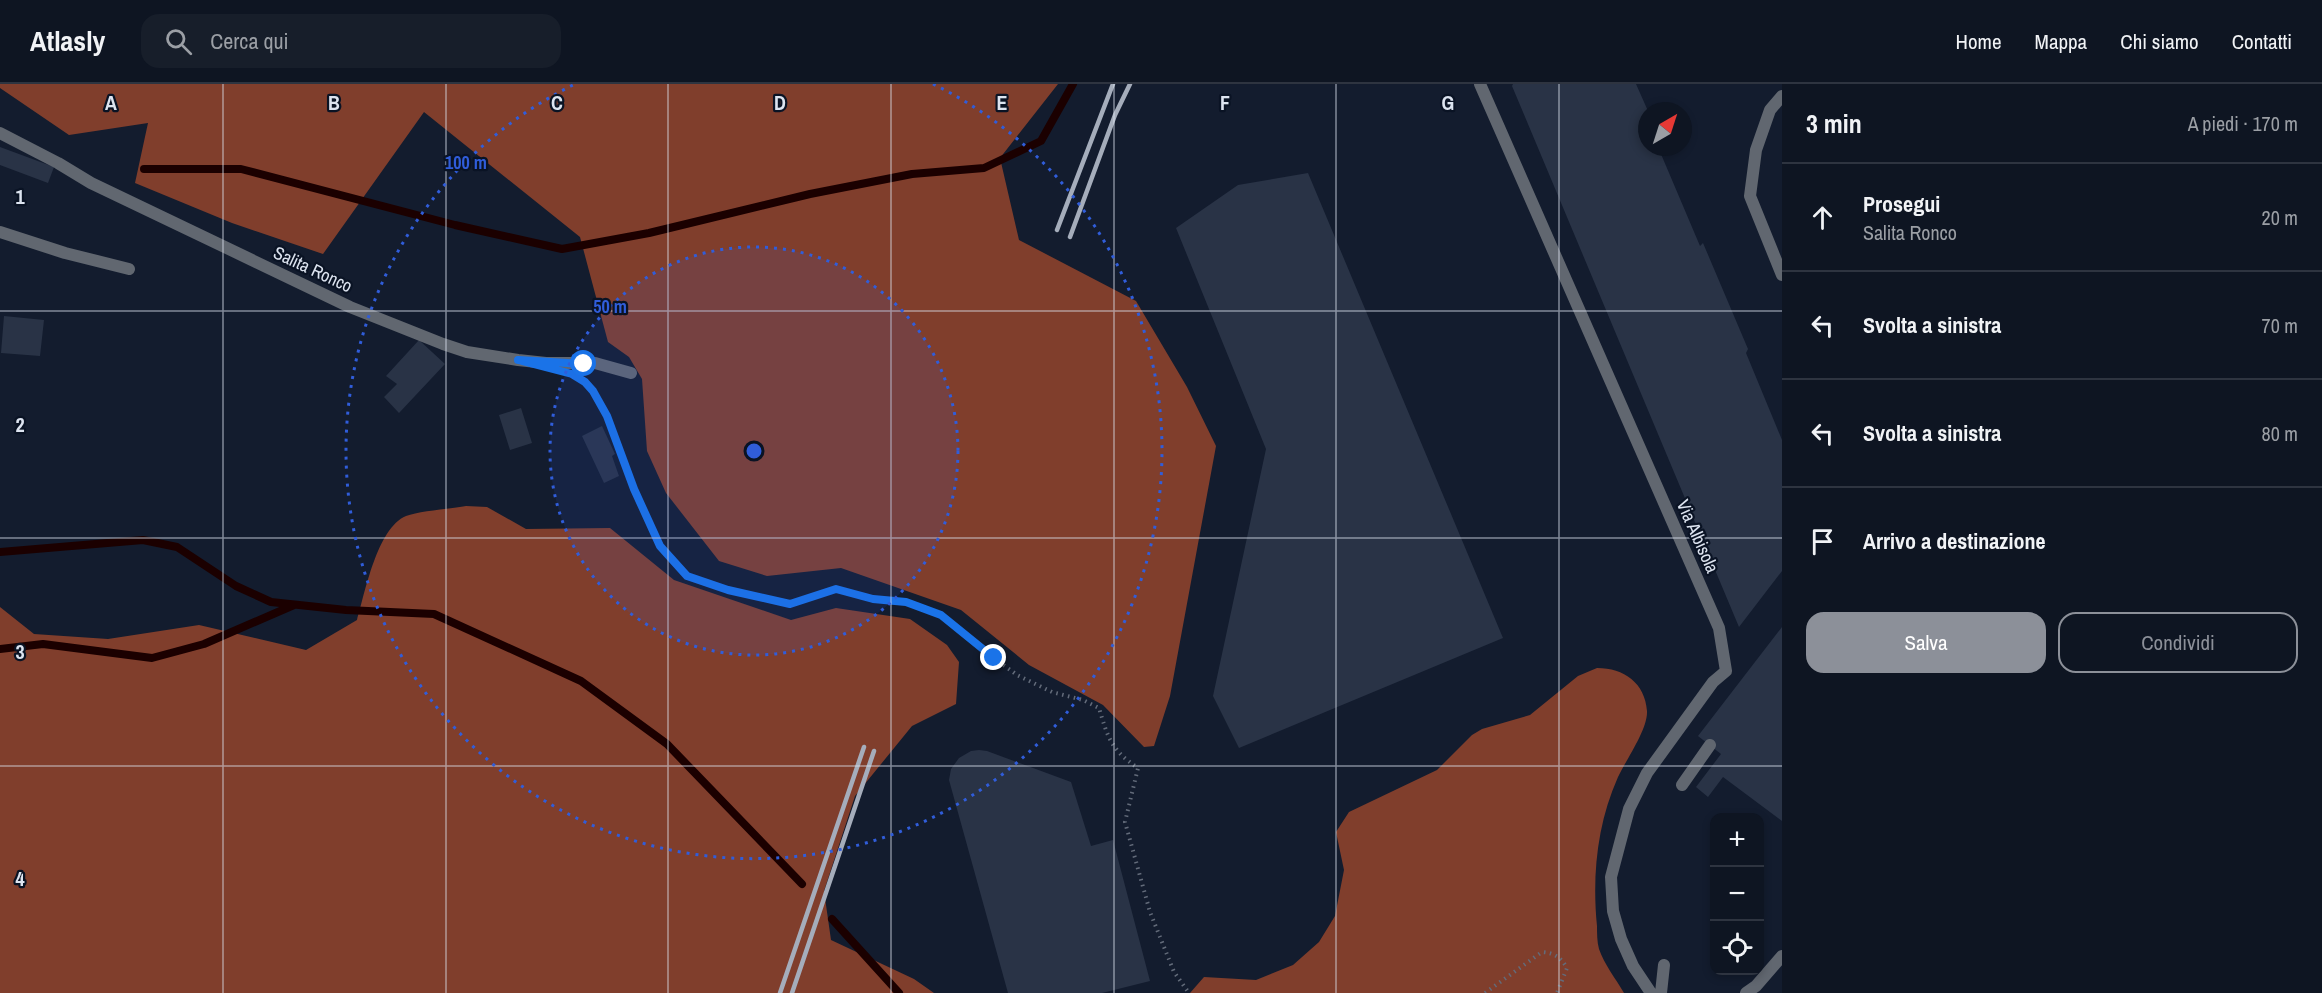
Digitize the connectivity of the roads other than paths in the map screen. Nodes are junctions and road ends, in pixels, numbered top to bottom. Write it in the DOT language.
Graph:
graph roads {
  1 [pos="1480,84"];
  2 [pos="1782,96"];
  3 [pos="0,133"];
  4 [pos="0,232"];
  5 [pos="129,269"];
  6 [pos="1782,275"];
  7 [pos="631,373"];
  8 [pos="1710,746"];
  9 [pos="1682,785"];
  10 [pos="1782,956"];
  11 [pos="1664,965"];
  12 [pos="1651,993"];
  13 [pos="1661,993"];
  14 [pos="1746,993"];
  1 -- 12 [label="street, Via Albisola"];
  2 -- 6 [label="street"];
  3 -- 7 [label="street, Salita Ronco"];
  4 -- 5 [label="street"];
  8 -- 9 [label="street"];
  10 -- 14 [label="street"];
  11 -- 13 [label="street"];
}
